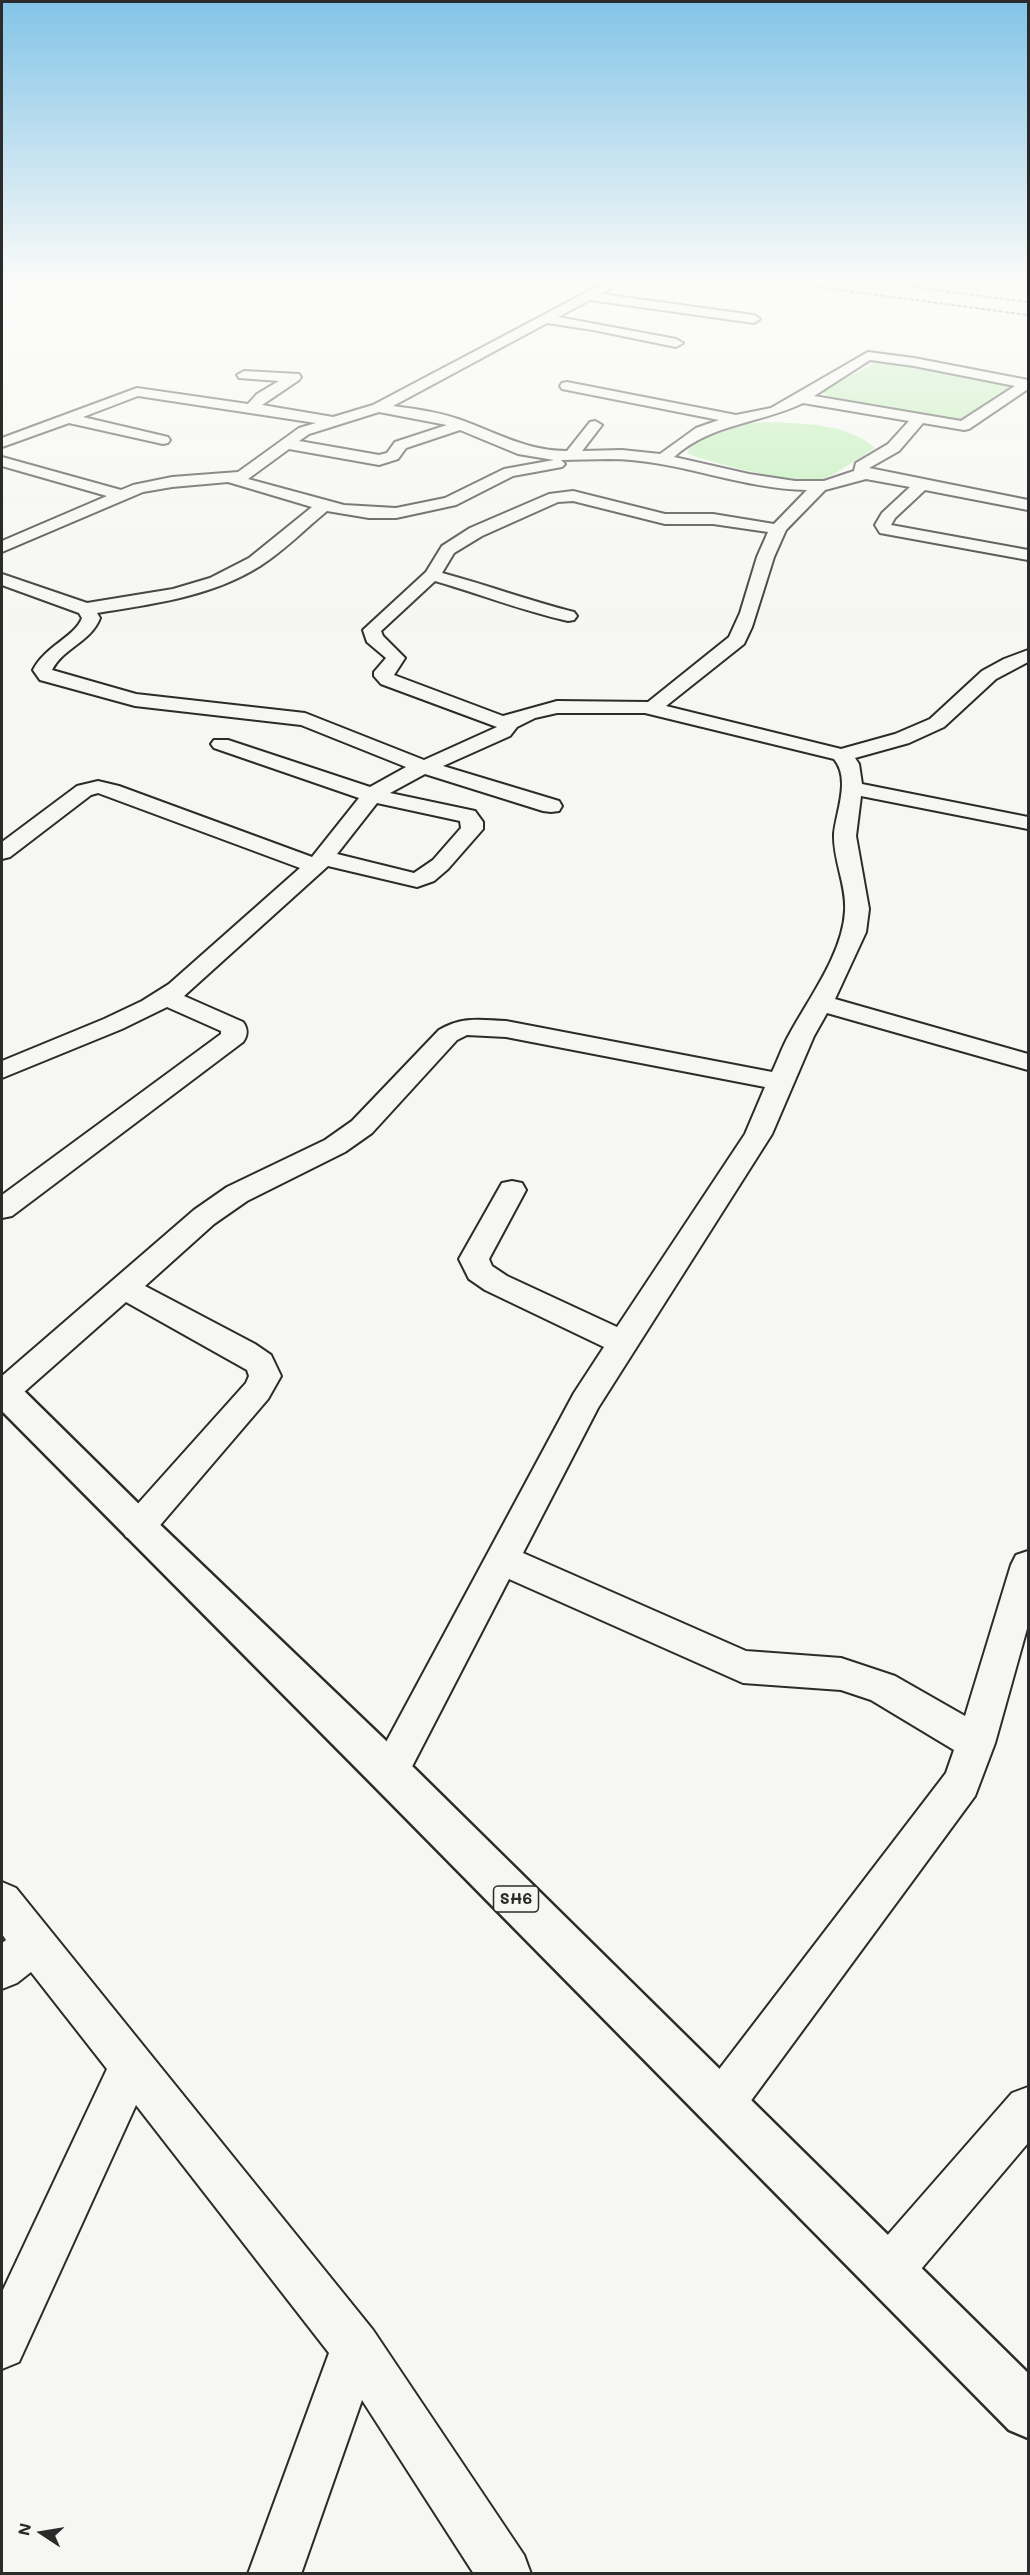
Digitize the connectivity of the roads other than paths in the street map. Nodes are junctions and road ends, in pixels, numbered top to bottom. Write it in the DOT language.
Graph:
graph roads {
  1 [pos="121,398"];
  2 [pos="181,398"];
  3 [pos="261,398"];
  4 [pos="396,398"];
  5 [pos="629,398"];
  6 [pos="801,398"];
  7 [pos="1006,398"];
  8 [pos="252,408"];
  9 [pos="378,408"];
  10 [pos="68,418"];
  11 [pos="736,419"];
  12 [pos="918,419"];
  13 [pos="331,421"];
  14 [pos="460,425"];
  15 [pos="595,425"];
  16 [pos="163,440"];
  17 [pos="2,443"];
  18 [pos="288,444"];
  19 [pos="565,457"];
  20 [pos="663,459"];
  21 [pos="2,461"];
  22 [pos="866,474"];
  23 [pos="232,478"];
  24 [pos="921,485"];
  25 [pos="820,486"];
  26 [pos="120,495"];
  27 [pos="324,505"];
  28 [pos="1029,505"];
  29 [pos="778,529"];
  30 [pos="2,547"];
  31 [pos="1029,555"];
  32 [pos="432,575"];
  33 [pos="6,585"];
  34 [pos="86,609"];
  35 [pos="568,616"];
  36 [pos="1029,655"];
  37 [pos="652,708"];
  38 [pos="506,723"];
  39 [pos="221,744"];
  40 [pos="841,755"];
  41 [pos="424,767"];
  42 [pos="852,788"];
  43 [pos="372,795"];
  44 [pos="550,806"];
  45 [pos="1029,823"];
  46 [pos="2,852"];
  47 [pos="320,862"];
  48 [pos="165,997"];
  49 [pos="821,1003"];
  50 [pos="1029,1062"];
  51 [pos="2,1070"];
  52 [pos="781,1082"];
  53 [pos="512,1190"];
  54 [pos="2,1209"];
  55 [pos="124,1288"];
  56 [pos="623,1343"];
  57 [pos="3,1391"];
  58 [pos="138,1527"];
  59 [pos="501,1559"];
  60 [pos="1029,1565"];
  61 [pos="976,1743"];
  62 [pos="389,1772"];
  63 [pos="2,1902"];
  64 [pos="18,1956"];
  65 [pos="132,2064"];
  66 [pos="720,2105"];
  67 [pos="1029,2109"];
  68 [pos="888,2271"];
  69 [pos="2,2344"];
  70 [pos="356,2347"];
  71 [pos="1029,2411"];
  72 [pos="274,2574"];
  73 [pos="505,2574"];
  1 -- 10 [label="street"];
  2 -- 8 [label="street"];
  3 -- 8 [label="street"];
  4 -- 9 [label="street"];
  5 -- 11 [label="street"];
  6 -- 11 [label="street"];
  6 -- 12 [label="street"];
  7 -- 12 [label="street"];
  8 -- 13 [label="street"];
  9 -- 13 [label="street"];
  9 -- 14 [label="street"];
  10 -- 16 [label="street"];
  10 -- 17 [label="street"];
  11 -- 20 [label="street"];
  12 -- 22 [label="street"];
  13 -- 18 [label="street"];
  14 -- 18 [label="street"];
  14 -- 19 [label="street"];
  15 -- 19 [label="street"];
  18 -- 23 [label="street"];
  19 -- 20 [label="street"];
  19 -- 27 [label="street"];
  20 -- 25 [label="street"];
  21 -- 26 [label="street"];
  22 -- 24 [label="street"];
  22 -- 25 [label="street"];
  23 -- 26 [label="street"];
  23 -- 27 [label="street"];
  24 -- 28 [label="street"];
  24 -- 31 [label="street"];
  25 -- 29 [label="street"];
  26 -- 30 [label="street"];
  27 -- 34 [label="street"];
  29 -- 32 [label="street"];
  29 -- 37 [label="street"];
  32 -- 35 [label="street"];
  32 -- 38 [label="street"];
  33 -- 34 [label="street"];
  34 -- 41 [label="street"];
  36 -- 40 [label="street"];
  37 -- 38 [label="street"];
  37 -- 40 [label="street"];
  38 -- 41 [label="street"];
  39 -- 43 [label="street"];
  40 -- 42 [label="street"];
  41 -- 43 [label="street"];
  41 -- 44 [label="street"];
  42 -- 45 [label="street"];
  42 -- 49 [label="street"];
  43 -- 47 [label="street"];
  43 -- 47 [label="street"];
  46 -- 47 [label="street"];
  47 -- 48 [label="street"];
  48 -- 51 [label="street"];
  48 -- 54 [label="street"];
  49 -- 50 [label="street"];
  49 -- 52 [label="street"];
  52 -- 55 [label="street"];
  52 -- 56 [label="street"];
  53 -- 56 [label="street"];
  55 -- 57 [label="street"];
  55 -- 58 [label="street"];
  56 -- 59 [label="street"];
  57 -- 58 [label="main road, SH6"];
  58 -- 62 [label="main road, SH6"];
  59 -- 61 [label="street"];
  59 -- 62 [label="street"];
  60 -- 61 [label="street"];
  61 -- 66 [label="street"];
  62 -- 66 [label="main road, SH6"];
  63 -- 64 [label="street"];
  64 -- 65 [label="street"];
  65 -- 69 [label="street"];
  65 -- 70 [label="street"];
  66 -- 68 [label="main road, SH6"];
  67 -- 68 [label="street"];
  68 -- 71 [label="main road, SH6"];
  70 -- 72 [label="street"];
  70 -- 73 [label="street"];
}
